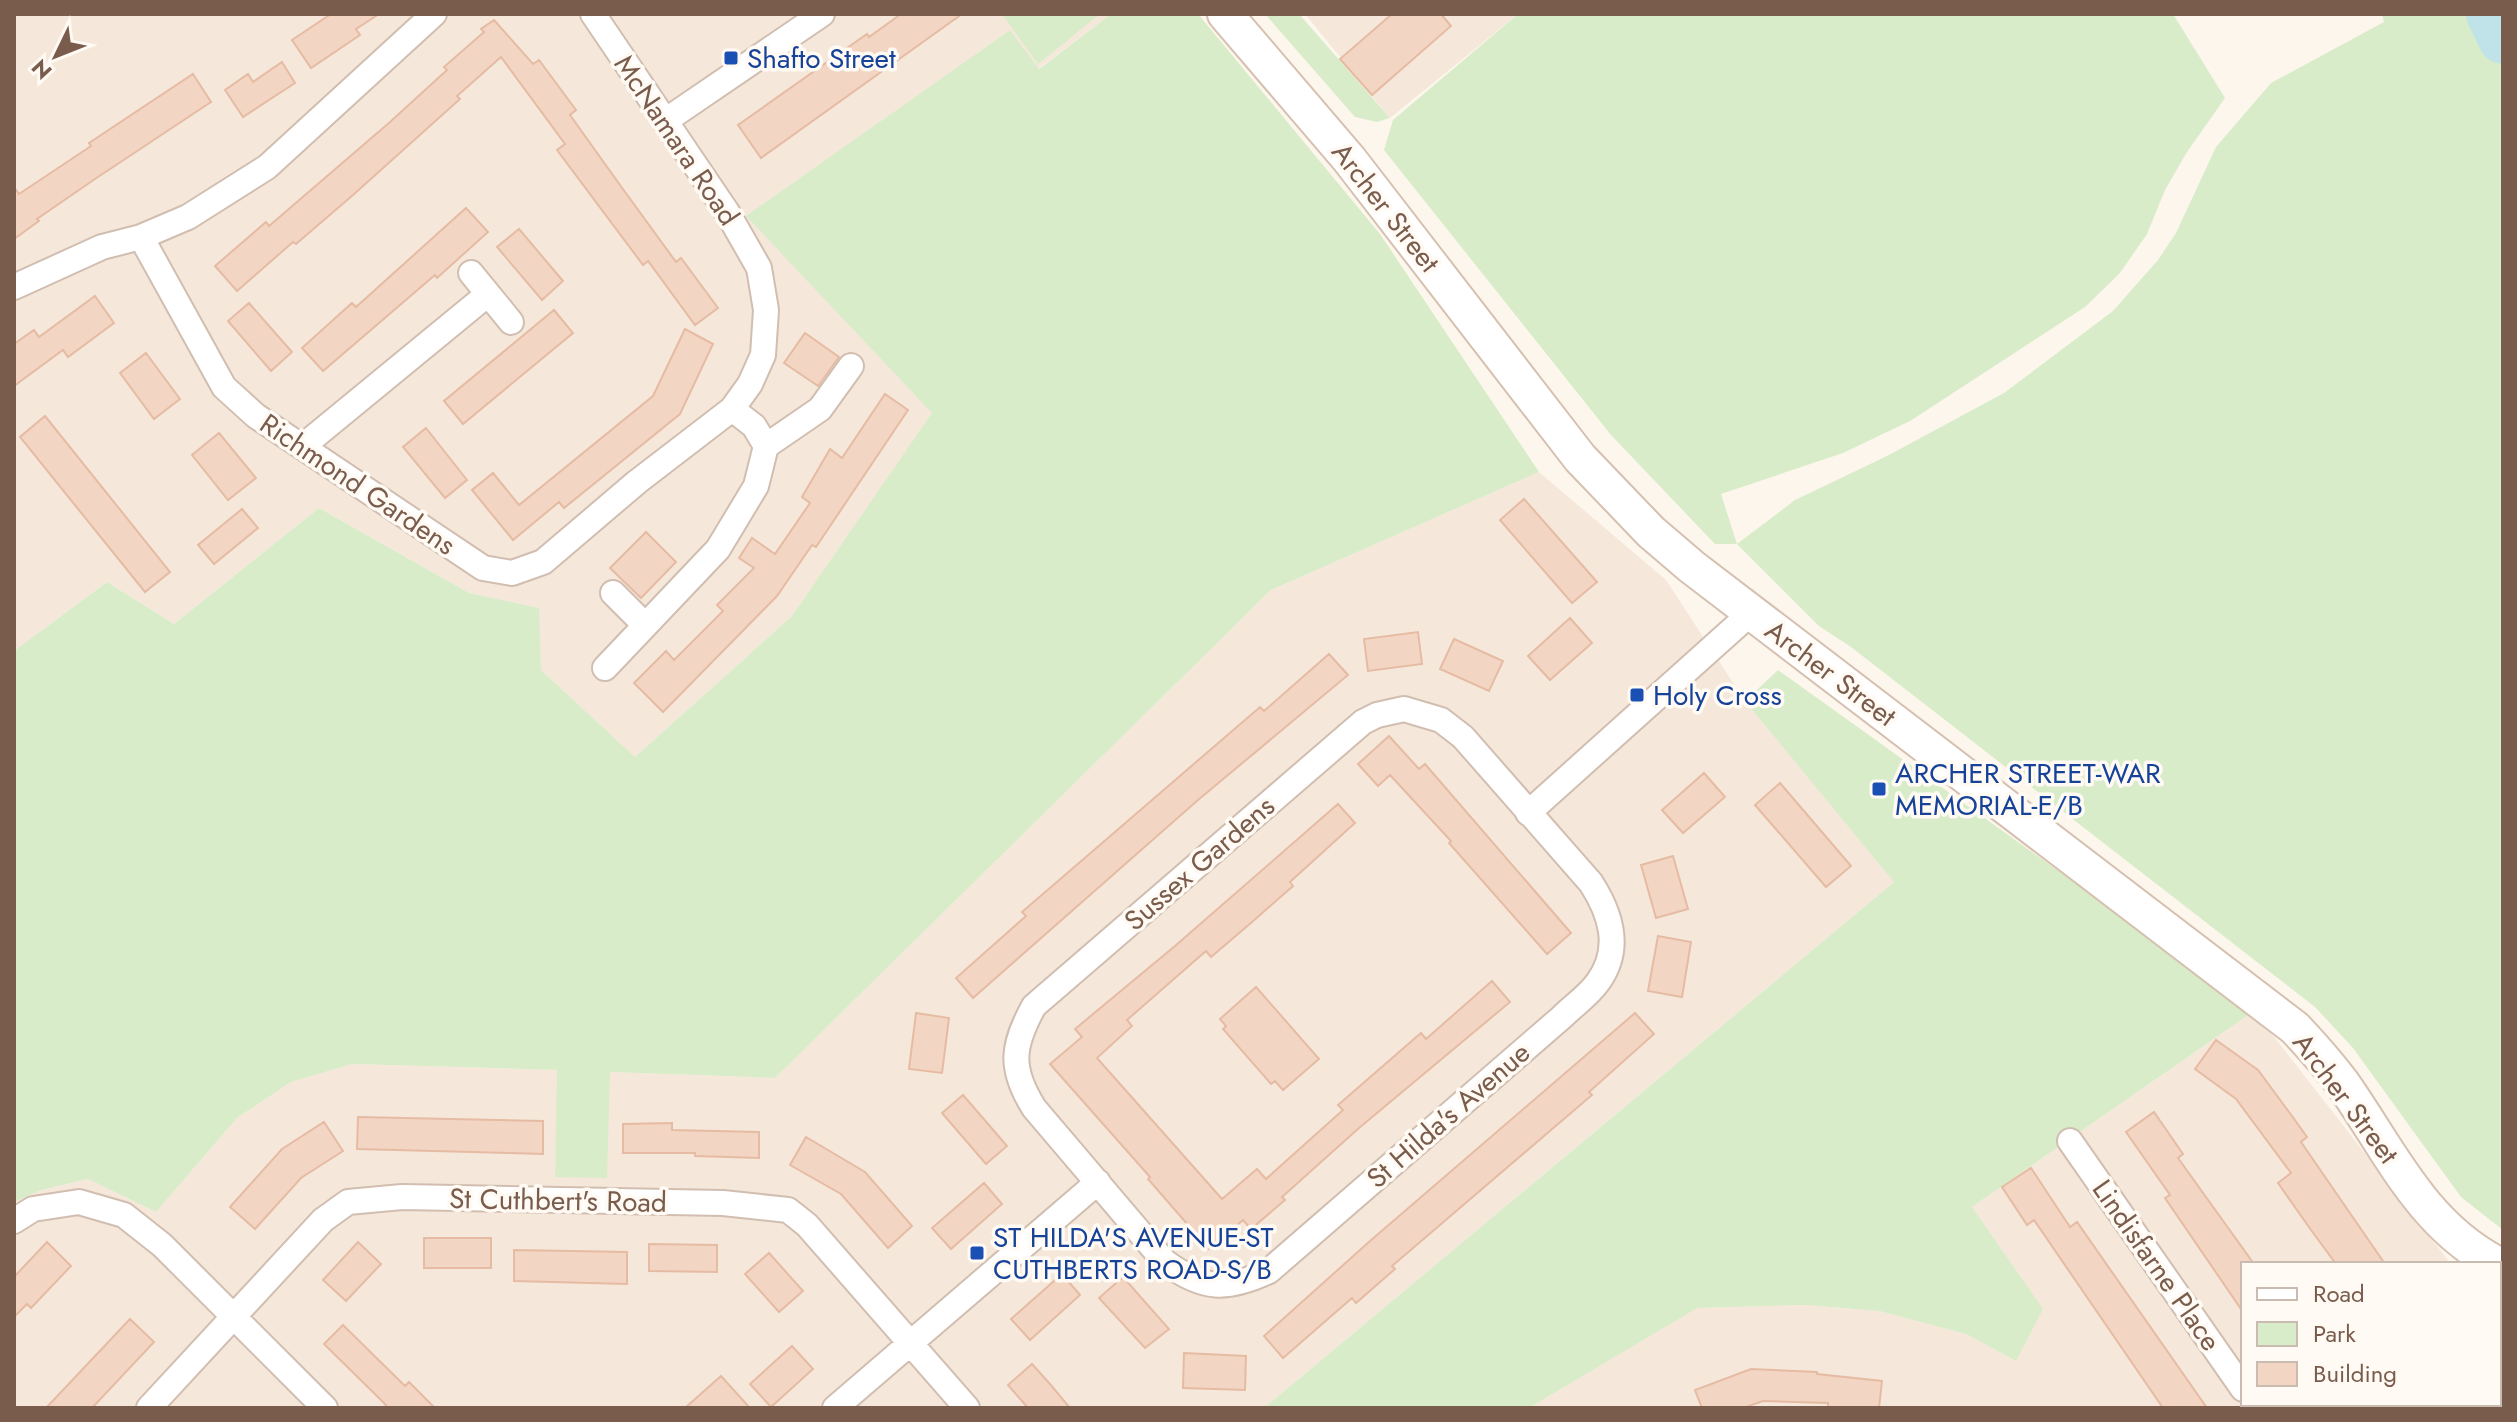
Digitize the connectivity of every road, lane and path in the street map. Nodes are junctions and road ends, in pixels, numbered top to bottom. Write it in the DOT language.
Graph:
graph roads {
  1 [pos="434,14"];
  2 [pos="593,14"];
  3 [pos="822,14"];
  4 [pos="1225,14"];
  5 [pos="665,121"];
  6 [pos="141,237"];
  7 [pos="759,268"];
  8 [pos="471,273"];
  9 [pos="14,287"];
  10 [pos="488,294"];
  11 [pos="511,322"];
  12 [pos="851,366"];
  13 [pos="732,409"];
  14 [pos="303,446"];
  15 [pos="766,446"];
  16 [pos="613,593"];
  17 [pos="1752,612"];
  18 [pos="645,625"];
  19 [pos="605,668"];
  20 [pos="1528,813"];
  21 [pos="2070,1141"];
  22 [pos="1098,1182"];
  23 [pos="14,1221"];
  24 [pos="2495,1262"];
  25 [pos="234,1316"];
  26 [pos="910,1343"];
  27 [pos="2241,1386"];
  28 [pos="149,1408"];
  29 [pos="325,1408"];
  30 [pos="835,1408"];
  31 [pos="967,1408"];
  1 -- 6 [label="street"];
  2 -- 5 [label="street, McNamara Road"];
  3 -- 5 [label="street"];
  4 -- 17 [label="main road, Archer Street"];
  5 -- 7 [label="street, McNamara Road"];
  6 -- 9 [label="street"];
  6 -- 14 [label="street, Richmond Gardens"];
  7 -- 13 [label="street, Richmond Gardens"];
  8 -- 10 [label="street"];
  10 -- 11 [label="street"];
  10 -- 14 [label="street"];
  12 -- 15 [label="street"];
  13 -- 14 [label="street, Richmond Gardens"];
  13 -- 15 [label="street"];
  15 -- 18 [label="street"];
  16 -- 18 [label="street"];
  17 -- 20 [label="street"];
  17 -- 24 [label="main road, Archer Street"];
  18 -- 19 [label="street"];
  20 -- 22 [label="street, Sussex Gardens"];
  20 -- 22 [label="street, St Hilda's Avenue"];
  21 -- 27 [label="street, Lindisfarne Place"];
  22 -- 26 [label="street"];
  23 -- 25 [label="street"];
  25 -- 26 [label="street, St Cuthbert's Road"];
  25 -- 28 [label="street, St Cuthbert's Road"];
  25 -- 29 [label="street"];
  26 -- 30 [label="street"];
  26 -- 31 [label="street, St Cuthbert's Road"];
}
